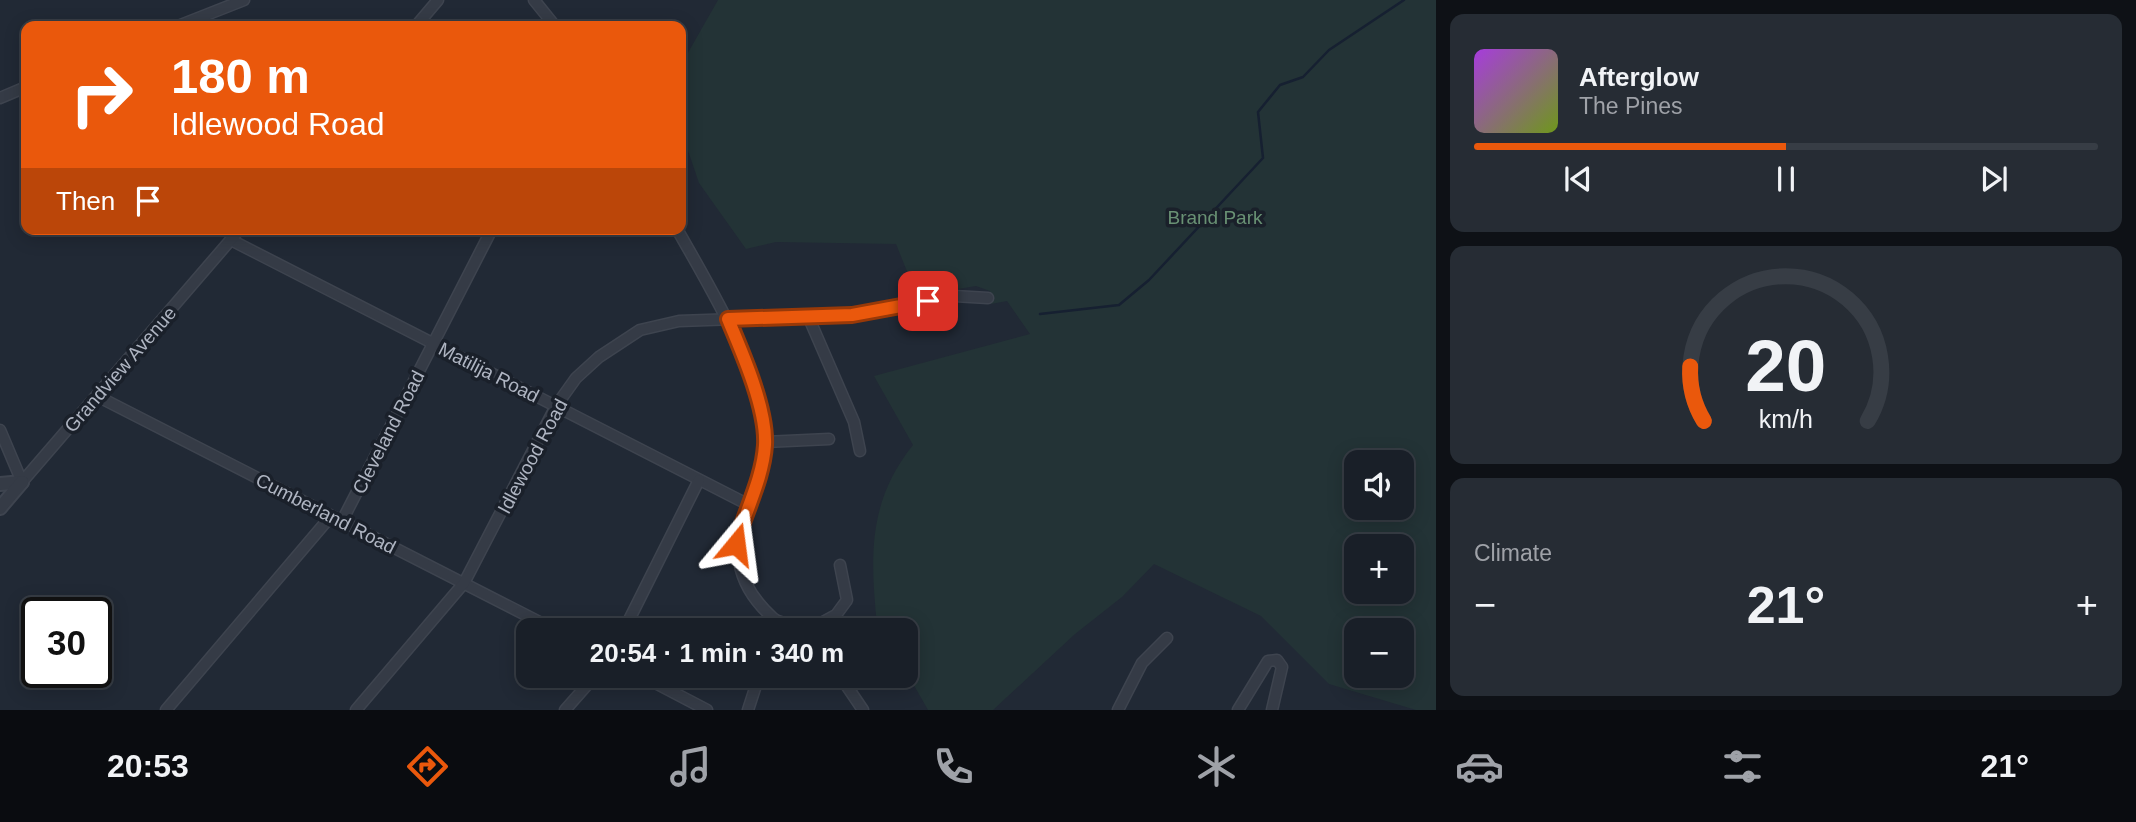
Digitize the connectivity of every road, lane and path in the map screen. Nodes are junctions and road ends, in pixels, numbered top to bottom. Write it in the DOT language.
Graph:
graph roads {
  1 [pos="244,0"];
  2 [pos="438,0"];
  3 [pos="534,0"];
  4 [pos="191,21"];
  5 [pos="420,21"];
  6 [pos="551,21"];
  7 [pos="21,89"];
  8 [pos="0,98"];
  9 [pos="235,235"];
  10 [pos="489,235"];
  11 [pos="680,235"];
  12 [pos="231,240"];
  13 [pos="988,298"];
  14 [pos="808,316"];
  15 [pos="728,319"];
  16 [pos="434,343"];
  17 [pos="97,396"];
  18 [pos="556,406"];
  19 [pos="0,430"];
  20 [pos="829,439"];
  21 [pos="765,442"];
  22 [pos="860,451"];
  23 [pos="699,480"];
  24 [pos="22,482"];
  25 [pos="0,484"];
  26 [pos="747,504"];
  27 [pos="0,508"];
  28 [pos="331,516"];
  29 [pos="342,522"];
  30 [pos="840,565"];
  31 [pos="464,583"];
  32 [pos="532,618"];
  33 [pos="630,618"];
  34 [pos="769,618"];
  35 [pos="831,618"];
  36 [pos="1167,638"];
  37 [pos="584,688"];
  38 [pos="665,688"];
  39 [pos="755,688"];
  40 [pos="848,688"];
  41 [pos="166,710"];
  42 [pos="356,710"];
  43 [pos="565,710"];
  44 [pos="708,710"];
  45 [pos="747,710"];
  46 [pos="863,710"];
  47 [pos="1118,710"];
  48 [pos="1238,710"];
  49 [pos="1272,710"];
  1 -- 4 [label="street"];
  2 -- 5 [label="street"];
  3 -- 6 [label="street"];
  7 -- 8 [label="street"];
  9 -- 12 [label="street, Grandview Avenue"];
  10 -- 16 [label="street, Cleveland Road"];
  11 -- 15 [label="street"];
  12 -- 16 [label="street, Matilija Road"];
  12 -- 17 [label="street, Grandview Avenue"];
  13 -- 14 [label="street, Idlewood Road"];
  14 -- 15 [label="street, Idlewood Road"];
  14 -- 22 [label="street"];
  15 -- 18 [label="street, Idlewood Road"];
  15 -- 21 [label="street"];
  16 -- 18 [label="street, Matilija Road"];
  16 -- 29 [label="street, Cleveland Road"];
  17 -- 24 [label="street, Grandview Avenue"];
  17 -- 28 [label="street, Cumberland Road"];
  18 -- 23 [label="street, Matilija Road"];
  18 -- 31 [label="street, Idlewood Road"];
  19 -- 24 [label="street"];
  20 -- 21 [label="street"];
  21 -- 26 [label="street"];
  23 -- 26 [label="street, Matilija Road"];
  23 -- 33 [label="street"];
  24 -- 25 [label="street"];
  24 -- 27 [label="street, Grandview Avenue"];
  26 -- 34 [label="street"];
  28 -- 29 [label="street, Cumberland Road"];
  28 -- 41 [label="street"];
  29 -- 31 [label="street, Cumberland Road"];
  30 -- 35 [label="street"];
  31 -- 32 [label="street, Cumberland Road"];
  31 -- 42 [label="street, Idlewood Road"];
  36 -- 47 [label="street"];
  37 -- 43 [label="street"];
  38 -- 44 [label="street"];
  39 -- 45 [label="street"];
  40 -- 46 [label="street"];
  48 -- 49 [label="street"];
}
